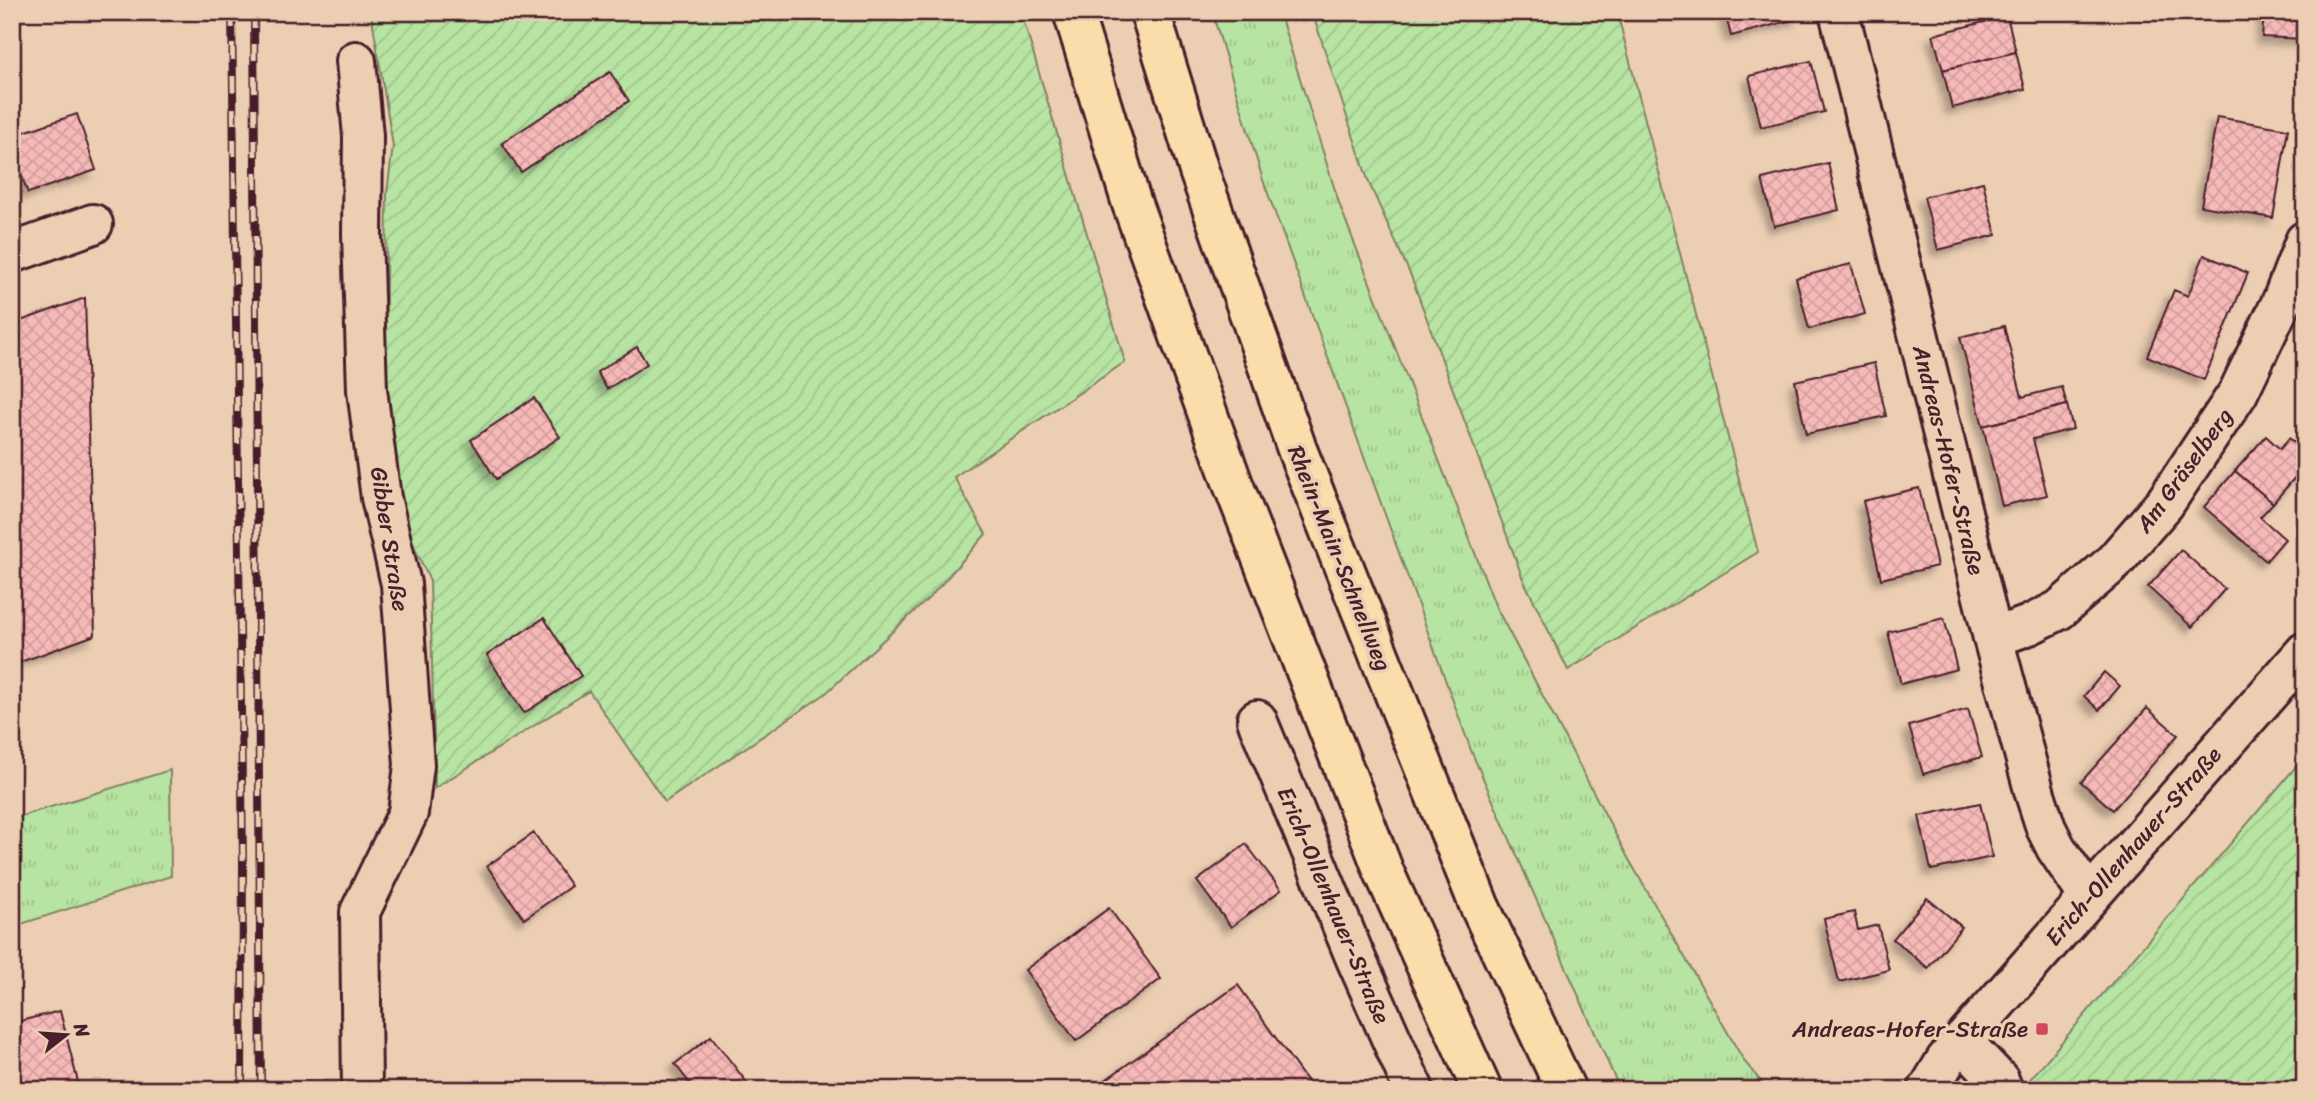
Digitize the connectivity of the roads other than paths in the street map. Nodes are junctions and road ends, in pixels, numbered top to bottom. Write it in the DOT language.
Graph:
graph roads {
  1 [pos="1073,12"];
  2 [pos="1150,12"];
  3 [pos="1839,12"];
  4 [pos="356,61"];
  5 [pos="93,224"];
  6 [pos="2305,241"];
  7 [pos="12,253"];
  8 [pos="1993,638"];
  9 [pos="2305,652"];
  10 [pos="1256,720"];
  11 [pos="2089,897"];
  12 [pos="1945,1064"];
  13 [pos="362,1090"];
  14 [pos="1414,1090"];
  15 [pos="1482,1090"];
  16 [pos="1566,1090"];
  17 [pos="1903,1090"];
  18 [pos="2003,1090"];
  1 -- 15 [label="highway"];
  2 -- 16 [label="highway, Rhein-Main-Schnellweg"];
  3 -- 8 [label="street, Andreas-Hofer-Straße"];
  4 -- 13 [label="street, Gibber Straße"];
  5 -- 7 [label="street"];
  6 -- 8 [label="street, Am Gräselberg"];
  8 -- 11 [label="street, Andreas-Hofer-Straße"];
  9 -- 11 [label="street, Erich-Ollenhauer-Straße"];
  10 -- 14 [label="street, Erich-Ollenhauer-Straße"];
  11 -- 12 [label="street, Erich-Ollenhauer-Straße"];
  12 -- 17 [label="street, Erich-Ollenhauer-Straße"];
  12 -- 18 [label="street"];
}
